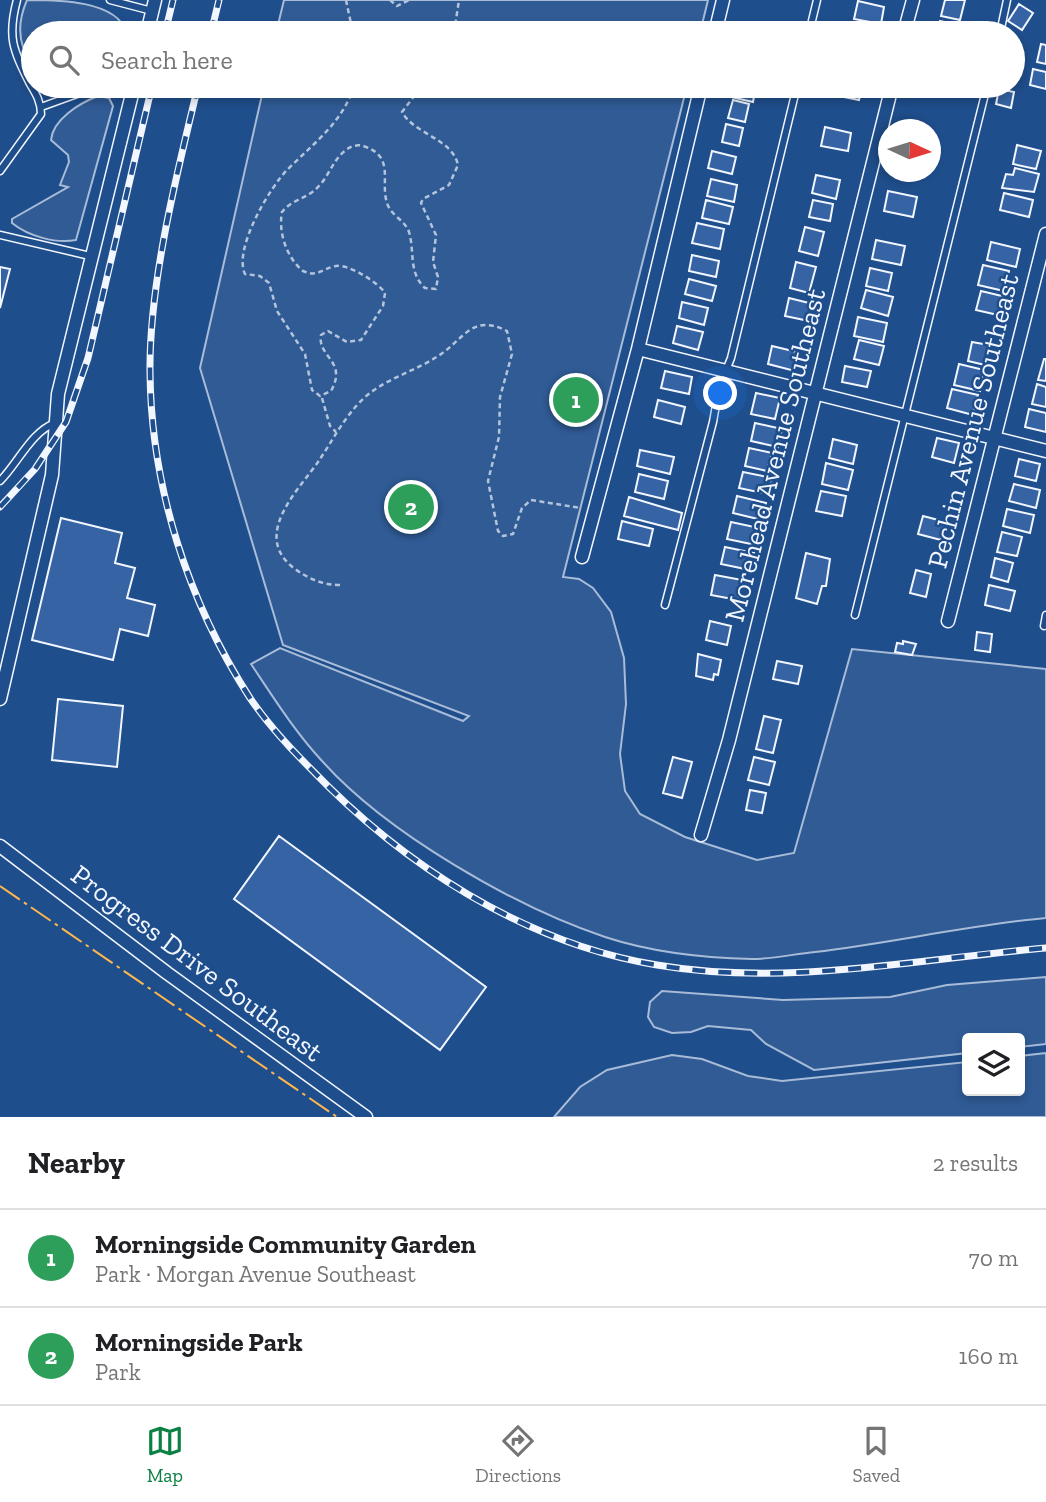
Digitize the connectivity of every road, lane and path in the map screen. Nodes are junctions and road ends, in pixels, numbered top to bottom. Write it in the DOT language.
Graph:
graph roads {
  1 [pos="17,0"];
  2 [pos="110,0"];
  3 [pos="346,0"];
  4 [pos="390,0"];
  5 [pos="409,0"];
  6 [pos="458,0"];
  7 [pos="723,0"];
  8 [pos="817,0"];
  9 [pos="913,0"];
  10 [pos="1007,0"];
  11 [pos="154,5"];
  12 [pos="350,21"];
  13 [pos="455,21"];
  14 [pos="718,21"];
  15 [pos="812,21"];
  16 [pos="907,21"];
  17 [pos="1002,21"];
  18 [pos="21,64"];
  19 [pos="37,98"];
  20 [pos="66,98"];
  21 [pos="131,98"];
  22 [pos="348,98"];
  23 [pos="413,98"];
  24 [pos="698,98"];
  25 [pos="794,98"];
  26 [pos="889,98"];
  27 [pos="984,98"];
  28 [pos="41,107"];
  29 [pos="0,171"];
  30 [pos="1046,234"];
  31 [pos="0,235"];
  32 [pos="90,256"];
  33 [pos="638,349"];
  34 [pos="726,371"];
  35 [pos="815,393"];
  36 [pos="321,396"];
  37 [pos="905,416"];
  38 [pos="57,422"];
  39 [pos="337,432"];
  40 [pos="994,438"];
  41 [pos="1046,451"];
  42 [pos="0,481"];
  43 [pos="595,511"];
  44 [pos="582,557"];
  45 [pos="340,585"];
  46 [pos="665,605"];
  47 [pos="855,615"];
  48 [pos="1046,615"];
  49 [pos="948,621"];
  50 [pos="1044,626"];
  51 [pos="0,699"];
  52 [pos="701,835"];
  53 [pos="0,846"];
  54 [pos="366,1117"];
  1 -- 18 [label="lane"];
  2 -- 11 [label="lane"];
  3 -- 12 [label="path"];
  4 -- 5 [label="path"];
  6 -- 13 [label="path"];
  7 -- 14 [label="street"];
  8 -- 15 [label="lane"];
  9 -- 16 [label="street"];
  10 -- 17 [label="lane"];
  19 -- 28 [label="lane"];
  20 -- 28 [label="lane"];
  21 -- 32 [label="street"];
  22 -- 36 [label="path"];
  23 -- 36 [label="path"];
  24 -- 33 [label="street"];
  25 -- 34 [label="lane"];
  26 -- 35 [label="street, Morehead Avenue Southeast"];
  27 -- 37 [label="lane"];
  28 -- 29 [label="lane"];
  30 -- 40 [label="street, Pechin Avenue Southeast"];
  31 -- 32 [label="lane"];
  32 -- 38 [label="street"];
  33 -- 34 [label="street"];
  33 -- 43 [label="street"];
  34 -- 35 [label="street"];
  34 -- 46 [label="lane"];
  35 -- 37 [label="street"];
  35 -- 52 [label="street, Morehead Avenue Southeast"];
  36 -- 39 [label="path"];
  37 -- 40 [label="street"];
  37 -- 47 [label="lane"];
  38 -- 42 [label="lane"];
  38 -- 51 [label="street"];
  39 -- 43 [label="path"];
  39 -- 45 [label="path"];
  40 -- 41 [label="street"];
  40 -- 49 [label="street, Pechin Avenue Southeast"];
  43 -- 44 [label="street"];
  48 -- 50 [label="lane"];
  53 -- 54 [label="street, Progress Drive Southeast"];
}
